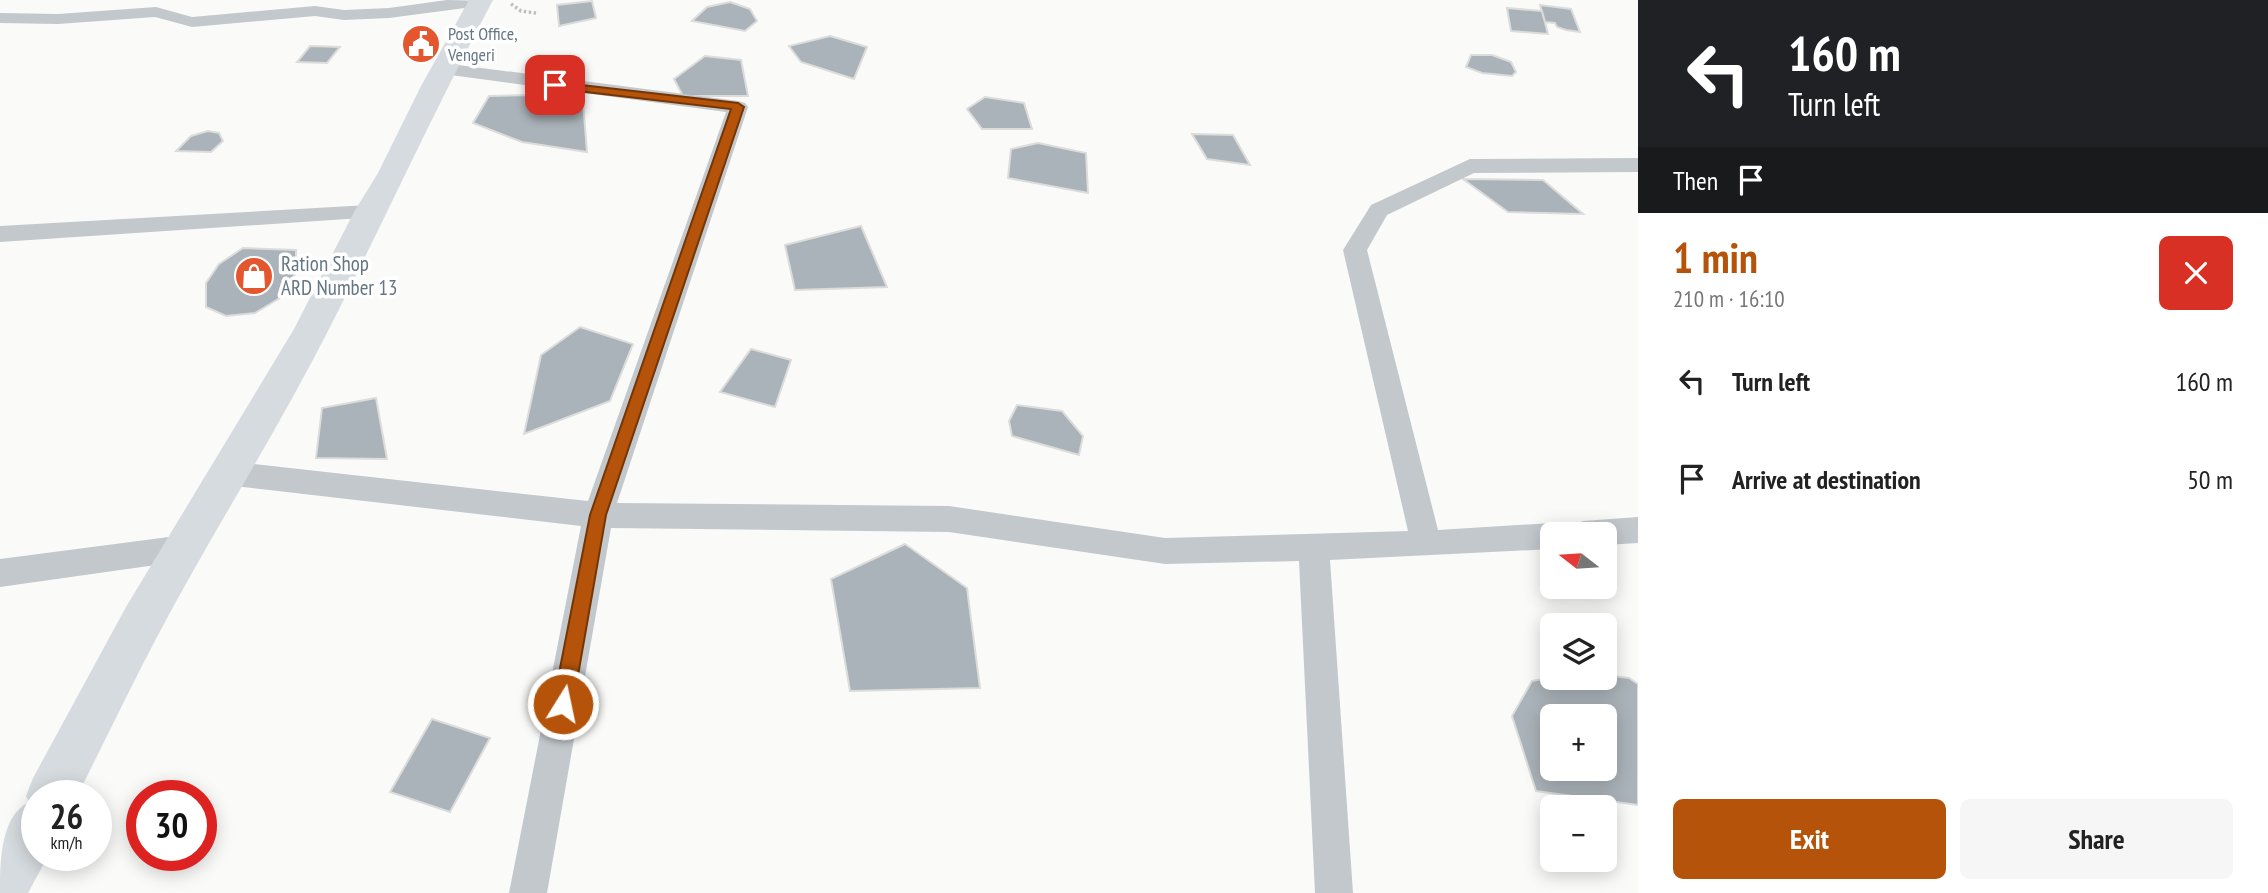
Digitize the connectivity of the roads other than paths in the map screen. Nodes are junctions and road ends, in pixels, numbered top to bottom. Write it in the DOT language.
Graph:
graph roads {
  1 [pos="488,0"];
  2 [pos="0,18"];
  3 [pos="443,69"];
  4 [pos="1638,165"];
  5 [pos="369,212"];
  6 [pos="0,234"];
  7 [pos="226,473"];
  8 [pos="598,515"];
  9 [pos="1638,530"];
  10 [pos="1617,532"];
  11 [pos="1540,537"];
  12 [pos="1426,544"];
  13 [pos="1314,547"];
  14 [pos="184,548"];
  15 [pos="0,572"];
  16 [pos="59,780"];
  17 [pos="21,853"];
  18 [pos="0,891"];
  19 [pos="528,893"];
  20 [pos="1335,893"];
  1 -- 2 [label="street"];
  1 -- 3 [label="main road"];
  3 -- 5 [label="main road"];
  3 -- 8 [label="street"];
  4 -- 12 [label="street"];
  5 -- 6 [label="street"];
  5 -- 7 [label="main road"];
  7 -- 8 [label="street"];
  7 -- 14 [label="main road"];
  8 -- 13 [label="street"];
  8 -- 19 [label="street"];
  9 -- 10 [label="street"];
  11 -- 12 [label="street"];
  12 -- 13 [label="street"];
  13 -- 20 [label="street"];
  14 -- 15 [label="street"];
  14 -- 16 [label="main road"];
  17 -- 18 [label="main road"];
}
